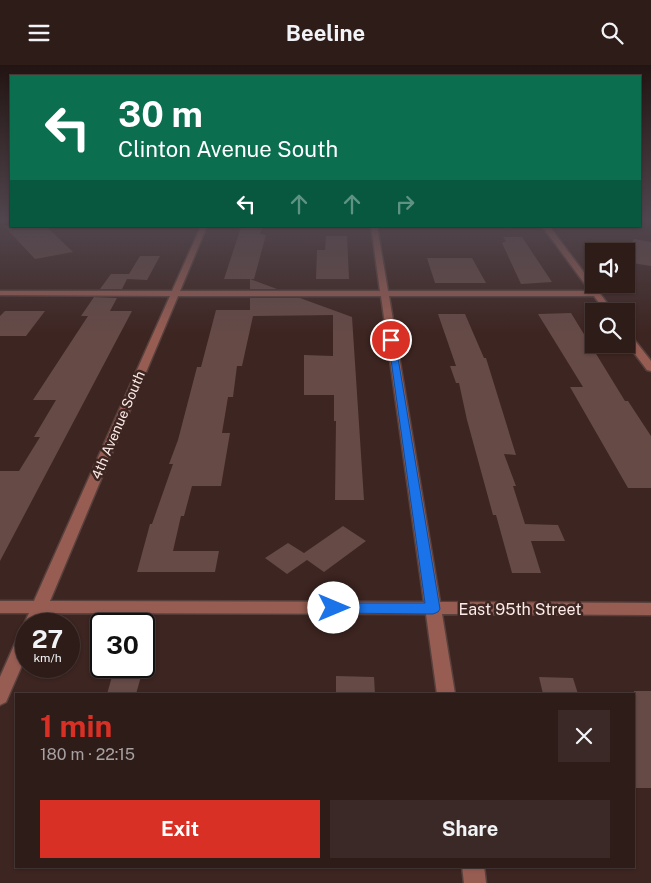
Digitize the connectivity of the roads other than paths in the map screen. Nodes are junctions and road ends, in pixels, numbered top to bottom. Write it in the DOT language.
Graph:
graph roads {
  1 [pos="190,258"];
  2 [pos="379,258"];
  3 [pos="569,258"];
  4 [pos="585,280"];
  5 [pos="0,293"];
  6 [pos="175,293"];
  7 [pos="384,293"];
  8 [pos="585,293"];
  9 [pos="595,293"];
  10 [pos="603,303"];
  11 [pos="635,347"];
  12 [pos="651,368"];
  13 [pos="0,607"];
  14 [pos="39,607"];
  15 [pos="433,609"];
  16 [pos="651,609"];
  17 [pos="37,613"];
  18 [pos="15,662"];
  19 [pos="446,693"];
  20 [pos="0,697"];
  21 [pos="473,868"];
  22 [pos="476,883"];
  1 -- 6 [label="street, 4th Avenue South"];
  2 -- 7 [label="street"];
  3 -- 4 [label="street"];
  5 -- 6 [label="street"];
  6 -- 7 [label="street"];
  6 -- 14 [label="street, 4th Avenue South"];
  7 -- 8 [label="street"];
  7 -- 15 [label="street"];
  9 -- 10 [label="street"];
  11 -- 12 [label="street"];
  13 -- 14 [label="street, East 95th Street"];
  14 -- 15 [label="street, East 95th Street"];
  14 -- 17 [label="street, 4th Avenue South"];
  15 -- 16 [label="street, East 95th Street"];
  15 -- 19 [label="street"];
  18 -- 20 [label="street"];
  21 -- 22 [label="street"];
}
